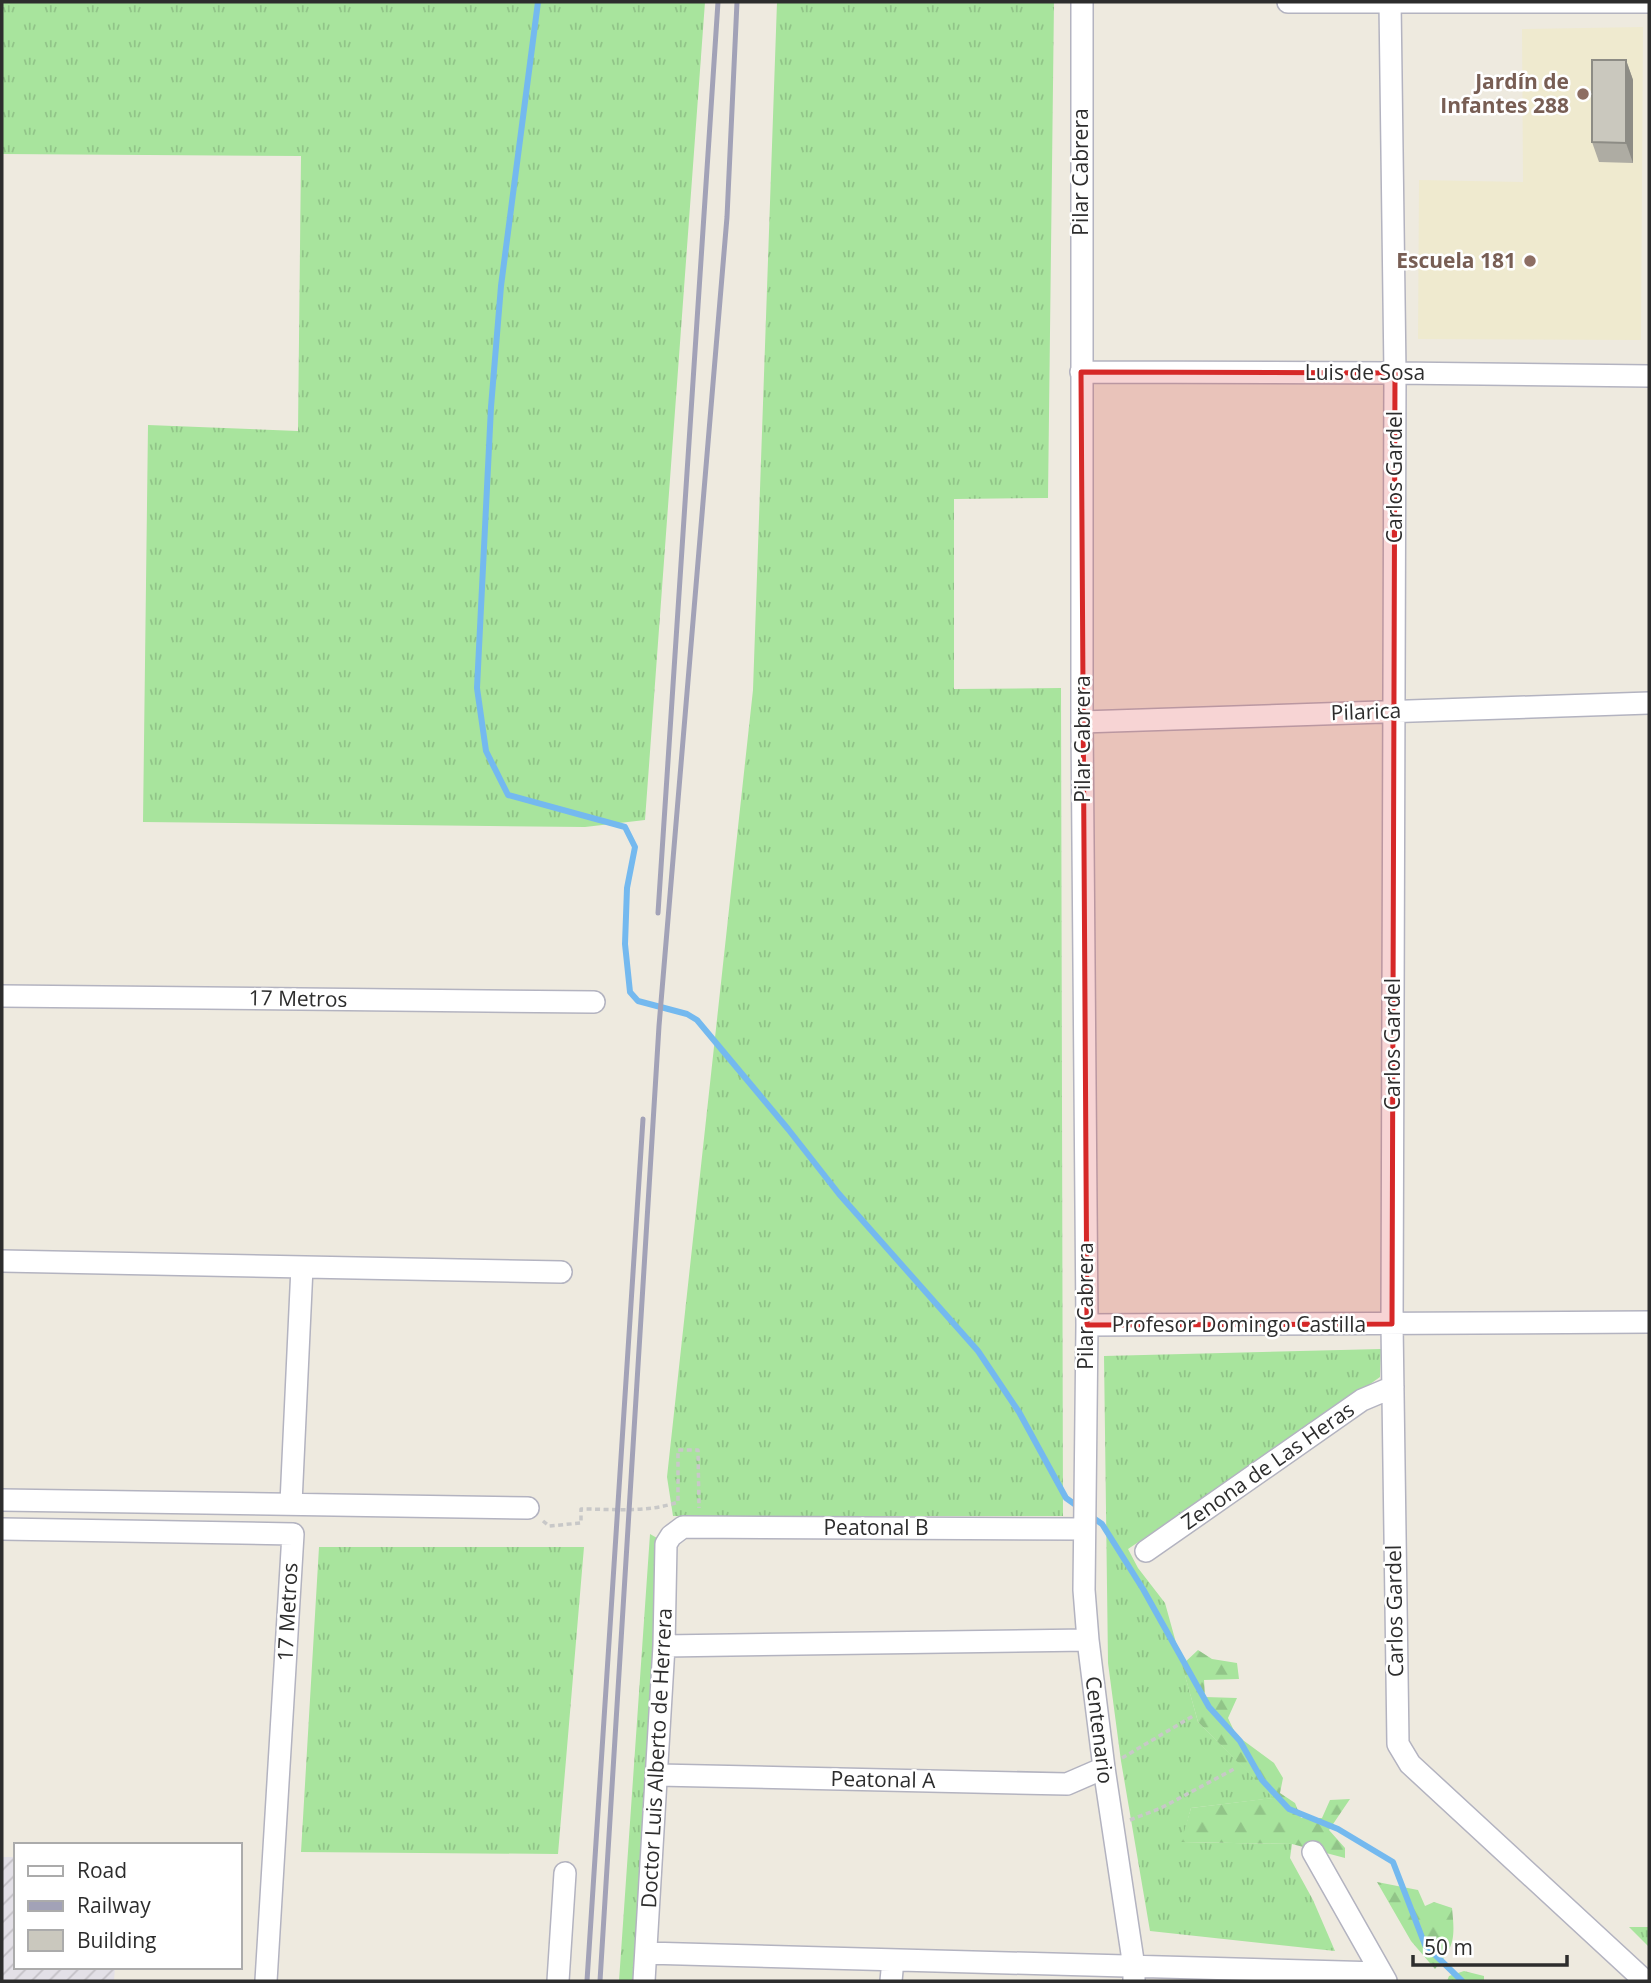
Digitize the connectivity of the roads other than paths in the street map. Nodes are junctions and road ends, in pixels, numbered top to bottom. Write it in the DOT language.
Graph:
graph roads {
  1 [pos="1082,2"];
  2 [pos="1288,2"];
  3 [pos="1390,2"];
  4 [pos="1649,2"];
  5 [pos="1081,372"];
  6 [pos="1395,373"];
  7 [pos="1649,376"];
  8 [pos="1649,704"];
  9 [pos="1395,710"];
  10 [pos="1082,722"];
  11 [pos="2,996"];
  12 [pos="594,1002"];
  13 [pos="2,1261"];
  14 [pos="302,1267"];
  15 [pos="561,1272"];
  16 [pos="1649,1322"];
  17 [pos="1392,1324"];
  18 [pos="1087,1325"];
  19 [pos="1393,1387"];
  20 [pos="1084,1476"];
  21 [pos="2,1500"];
  22 [pos="291,1503"];
  23 [pos="528,1508"];
  24 [pos="1084,1527"];
  25 [pos="2,1529"];
  26 [pos="671,1536"];
  27 [pos="1146,1551"];
  28 [pos="1088,1640"];
  29 [pos="664,1646"];
  30 [pos="1104,1768"];
  31 [pos="658,1775"];
  32 [pos="1313,1852"];
  33 [pos="565,1873"];
  34 [pos="646,1953"];
  35 [pos="892,1971"];
  36 [pos="1134,1974"];
  37 [pos="1382,1978"];
  38 [pos="266,1981"];
  39 [pos="558,1981"];
  40 [pos="645,1981"];
  41 [pos="1644,1981"];
  1 -- 5 [label="street, Pilar Cabrera"];
  2 -- 3 [label="street"];
  3 -- 4 [label="street"];
  3 -- 6 [label="street, Carlos Gardel"];
  5 -- 6 [label="street, Luis de Sosa"];
  5 -- 10 [label="street, Pilar Cabrera"];
  6 -- 7 [label="street, Luis de Sosa"];
  6 -- 9 [label="street, Carlos Gardel"];
  8 -- 9 [label="street, Pilarica"];
  9 -- 10 [label="street, Pilarica"];
  9 -- 17 [label="street, Carlos Gardel"];
  10 -- 18 [label="street, Pilar Cabrera"];
  11 -- 12 [label="street, 17 Metros"];
  13 -- 14 [label="street"];
  14 -- 15 [label="street"];
  14 -- 22 [label="street"];
  16 -- 17 [label="street, Profesor Domingo Castilla"];
  17 -- 18 [label="street, Profesor Domingo Castilla"];
  17 -- 19 [label="street, Carlos Gardel"];
  18 -- 20 [label="street, Pilar Cabrera"];
  19 -- 27 [label="street, Zenona de Las Heras"];
  19 -- 41 [label="street, Carlos Gardel"];
  20 -- 24 [label="street, Centenario"];
  21 -- 22 [label="street"];
  22 -- 23 [label="street"];
  24 -- 26 [label="street, Peatonal B"];
  24 -- 28 [label="street, Centenario"];
  25 -- 38 [label="street, 17 Metros"];
  26 -- 29 [label="street, Doctor Luis Alberto de Herrera"];
  28 -- 29 [label="street"];
  28 -- 30 [label="street, Centenario"];
  29 -- 31 [label="street, Doctor Luis Alberto de Herrera"];
  30 -- 31 [label="street, Peatonal A"];
  30 -- 36 [label="street, Centenario"];
  31 -- 34 [label="street, Doctor Luis Alberto de Herrera"];
  32 -- 37 [label="street"];
  33 -- 39 [label="street"];
  34 -- 35 [label="street"];
  34 -- 40 [label="street, Doctor Luis Alberto de Herrera"];
  35 -- 36 [label="street"];
  36 -- 37 [label="street"];
}
